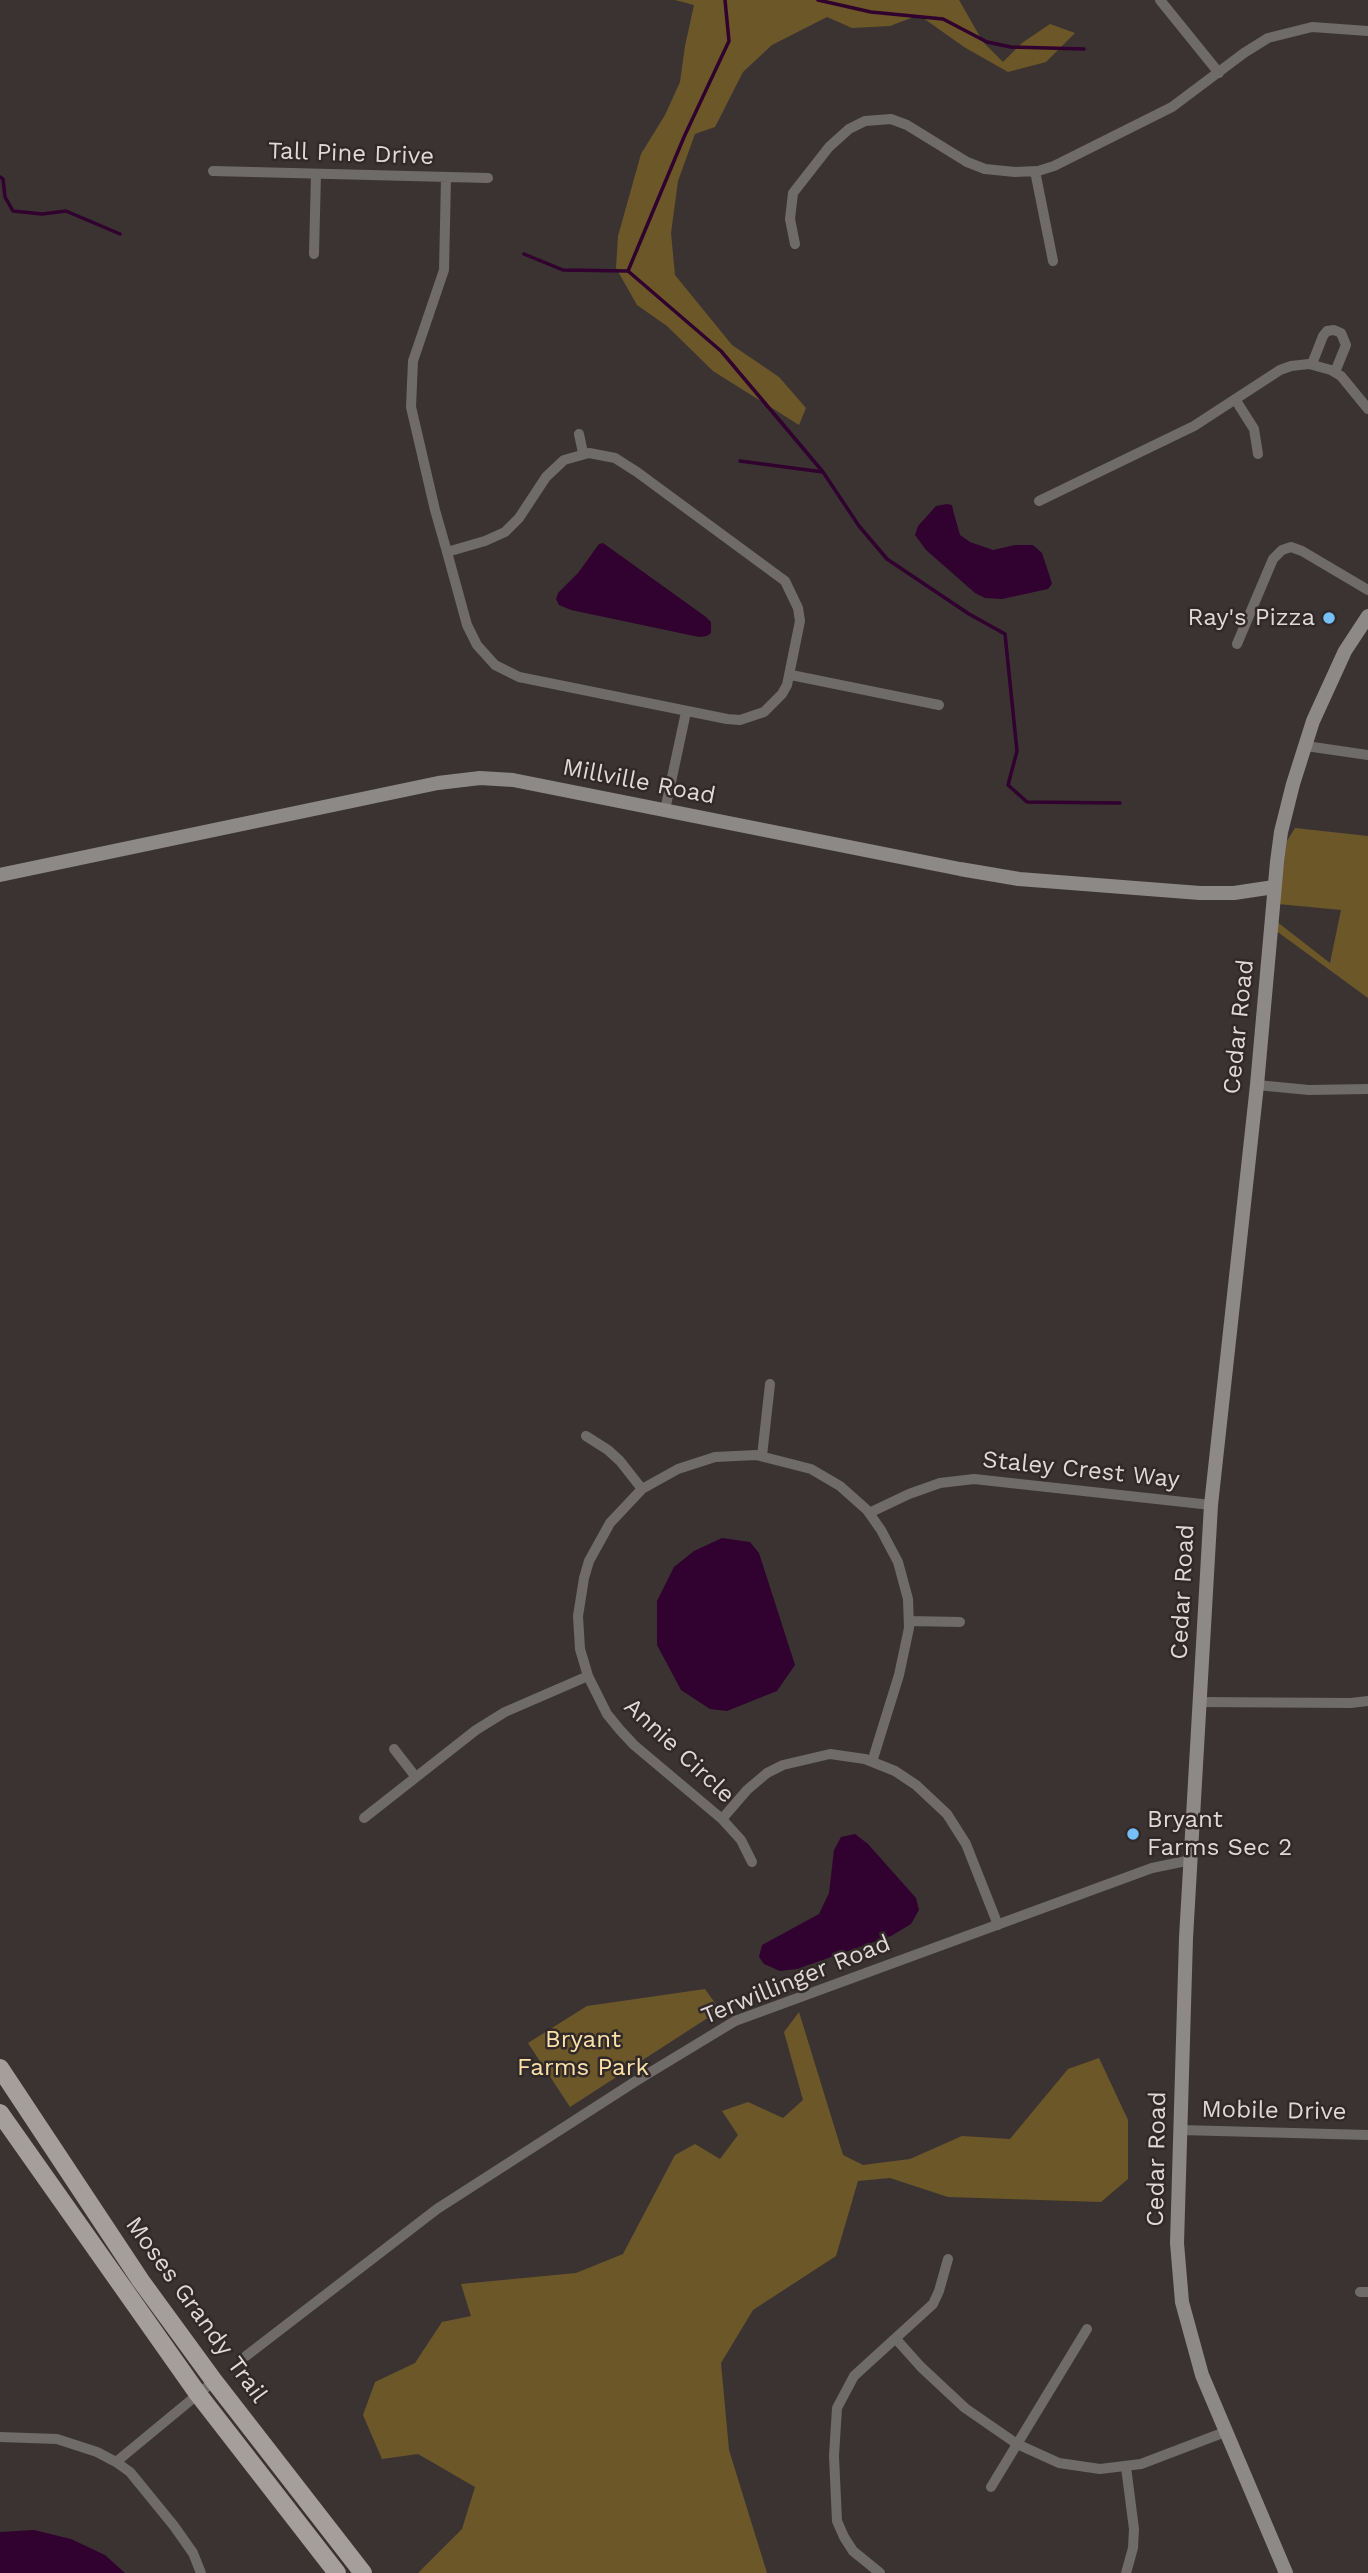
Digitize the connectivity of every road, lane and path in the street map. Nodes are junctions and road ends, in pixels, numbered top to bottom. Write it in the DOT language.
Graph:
graph roads {
  1 [pos="1160,0"];
  2 [pos="1368,31"];
  3 [pos="1219,73"];
  4 [pos="213,171"];
  5 [pos="1035,171"];
  6 [pos="316,174"];
  7 [pos="446,178"];
  8 [pos="488,178"];
  9 [pos="795,244"];
  10 [pos="314,254"];
  11 [pos="1053,261"];
  12 [pos="1312,365"];
  13 [pos="1335,372"];
  14 [pos="1235,399"];
  15 [pos="1368,409"];
  16 [pos="579,434"];
  17 [pos="583,453"];
  18 [pos="1258,454"];
  19 [pos="1039,501"];
  20 [pos="447,552"];
  21 [pos="1368,590"];
  22 [pos="1368,616"];
  23 [pos="1237,644"];
  24 [pos="791,674"];
  25 [pos="939,705"];
  26 [pos="686,712"];
  27 [pos="1306,746"];
  28 [pos="1368,755"];
  29 [pos="665,810"];
  30 [pos="0,875"];
  31 [pos="1274,887"];
  32 [pos="1257,1085"];
  33 [pos="1368,1089"];
  34 [pos="770,1384"];
  35 [pos="586,1436"];
  36 [pos="762,1455"];
  37 [pos="642,1489"];
  38 [pos="1211,1505"];
  39 [pos="869,1513"];
  40 [pos="909,1621"];
  41 [pos="960,1622"];
  42 [pos="588,1676"];
  43 [pos="1368,1701"];
  44 [pos="1199,1702"];
  45 [pos="394,1748"];
  46 [pos="872,1762"];
  47 [pos="415,1776"];
  48 [pos="364,1818"];
  49 [pos="722,1819"];
  50 [pos="1191,1860"];
  51 [pos="752,1862"];
  52 [pos="998,1925"];
  53 [pos="0,2068"];
  54 [pos="0,2113"];
  55 [pos="1180,2130"];
  56 [pos="1368,2135"];
  57 [pos="948,2259"];
  58 [pos="1087,2329"];
  59 [pos="896,2339"];
  60 [pos="246,2356"];
  61 [pos="214,2381"];
  62 [pos="198,2394"];
  63 [pos="1225,2432"];
  64 [pos="0,2437"];
  65 [pos="1017,2444"];
  66 [pos="116,2462"];
  67 [pos="1126,2467"];
  68 [pos="991,2487"];
  69 [pos="201,2573"];
  70 [pos="337,2573"];
  71 [pos="363,2573"];
  72 [pos="880,2573"];
  73 [pos="1126,2573"];
  74 [pos="1286,2573"];
  1 -- 3 [label="street"];
  2 -- 3 [label="street"];
  3 -- 5 [label="street"];
  4 -- 6 [label="street, Tall Pine Drive"];
  5 -- 9 [label="street"];
  5 -- 11 [label="street"];
  6 -- 7 [label="street, Tall Pine Drive"];
  6 -- 10 [label="street"];
  7 -- 8 [label="street, Tall Pine Drive"];
  7 -- 20 [label="street"];
  12 -- 13 [label="street"];
  12 -- 13 [label="street"];
  12 -- 14 [label="street"];
  13 -- 15 [label="street"];
  14 -- 18 [label="street"];
  14 -- 19 [label="street"];
  16 -- 17 [label="street"];
  17 -- 20 [label="street"];
  17 -- 24 [label="street"];
  20 -- 26 [label="street"];
  21 -- 23 [label="street"];
  22 -- 27 [label="street, Cedar Road"];
  24 -- 25 [label="street"];
  24 -- 26 [label="street"];
  26 -- 29 [label="street"];
  27 -- 28 [label="street"];
  27 -- 31 [label="street, Cedar Road"];
  29 -- 30 [label="street, Millville Road"];
  29 -- 31 [label="street, Millville Road"];
  31 -- 32 [label="street, Cedar Road"];
  32 -- 33 [label="street"];
  32 -- 38 [label="street, Cedar Road"];
  34 -- 36 [label="street"];
  35 -- 37 [label="street"];
  36 -- 37 [label="street, Annie Circle"];
  36 -- 39 [label="street, Annie Circle"];
  37 -- 42 [label="street, Annie Circle"];
  38 -- 39 [label="street, Staley Crest Way"];
  38 -- 44 [label="street, Cedar Road"];
  39 -- 40 [label="street, Annie Circle"];
  40 -- 41 [label="street"];
  40 -- 46 [label="street, Annie Circle"];
  42 -- 47 [label="street"];
  42 -- 49 [label="street, Annie Circle"];
  43 -- 44 [label="street"];
  44 -- 50 [label="street, Cedar Road"];
  45 -- 47 [label="street"];
  46 -- 49 [label="street"];
  46 -- 52 [label="street"];
  47 -- 48 [label="street"];
  49 -- 51 [label="street, Annie Circle"];
  50 -- 52 [label="street, Terwillinger Road"];
  50 -- 55 [label="street, Cedar Road"];
  52 -- 60 [label="street, Terwillinger Road"];
  53 -- 61 [label="main road, Moses Grandy Trail"];
  54 -- 62 [label="main road, Moses Grandy Trail"];
  55 -- 56 [label="street, Mobile Drive"];
  55 -- 63 [label="street, Cedar Road"];
  57 -- 59 [label="street"];
  58 -- 65 [label="street"];
  59 -- 65 [label="street"];
  59 -- 72 [label="street"];
  61 -- 62 [label="street"];
  61 -- 71 [label="main road, Moses Grandy Trail"];
  62 -- 66 [label="street"];
  62 -- 70 [label="main road, Moses Grandy Trail"];
  63 -- 67 [label="street"];
  63 -- 74 [label="street, Cedar Road"];
  64 -- 66 [label="street"];
  65 -- 67 [label="street"];
  65 -- 68 [label="street"];
  66 -- 69 [label="street"];
  67 -- 73 [label="street"];
}
